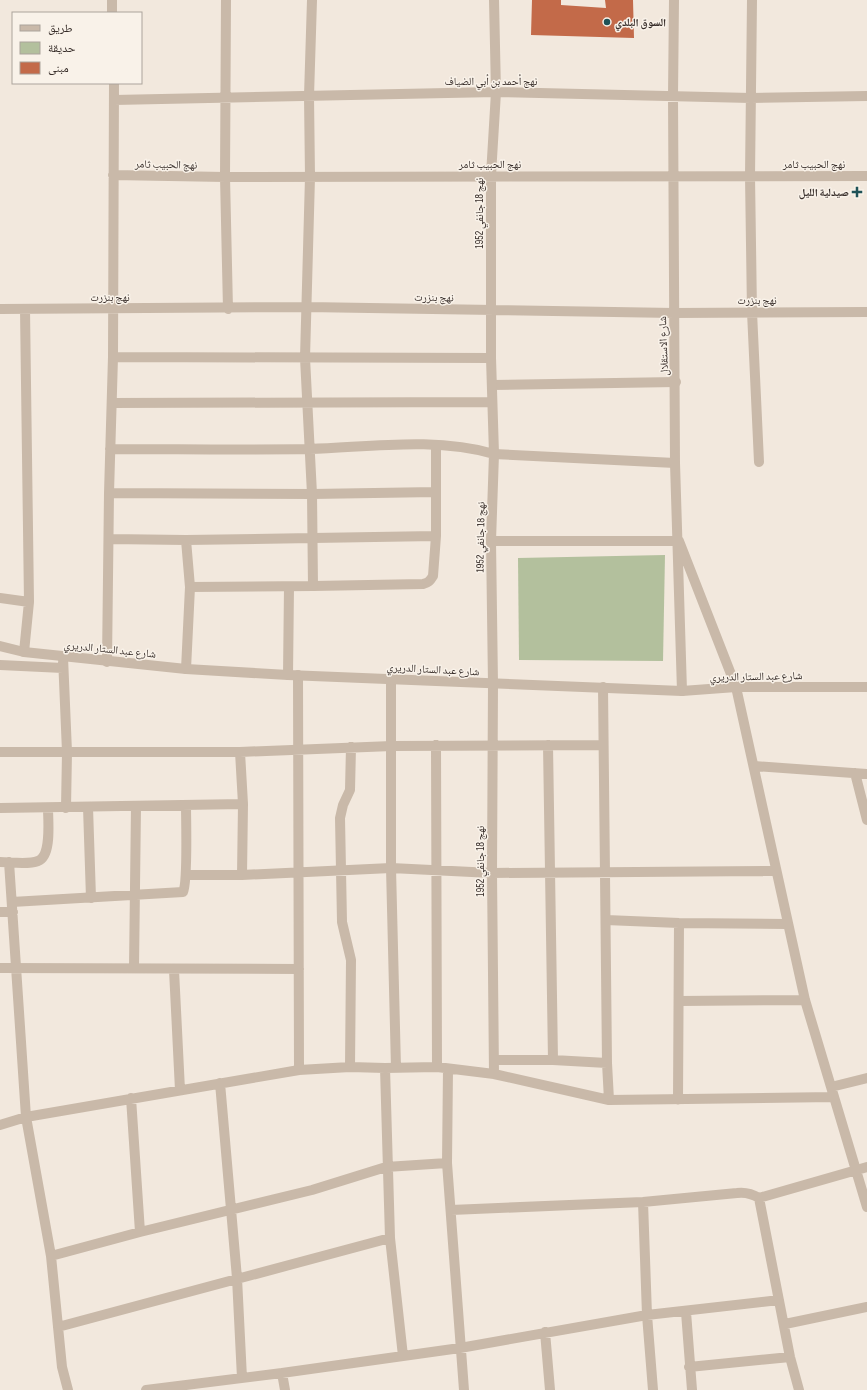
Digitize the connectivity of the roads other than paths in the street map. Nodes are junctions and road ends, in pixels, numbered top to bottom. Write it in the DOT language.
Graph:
graph roads {
  1 [pos="112,0"];
  2 [pos="226,0"];
  3 [pos="312,0"];
  4 [pos="494,0"];
  5 [pos="674,0"];
  6 [pos="752,0"];
  7 [pos="112,12"];
  8 [pos="114,84"];
  9 [pos="496,92"];
  10 [pos="309,96"];
  11 [pos="673,96"];
  12 [pos="867,96"];
  13 [pos="226,97"];
  14 [pos="751,98"];
  15 [pos="114,100"];
  16 [pos="113,175"];
  17 [pos="491,175"];
  18 [pos="673,176"];
  19 [pos="750,176"];
  20 [pos="867,176"];
  21 [pos="225,177"];
  22 [pos="310,177"];
  23 [pos="307,307"];
  24 [pos="0,309"];
  25 [pos="25,309"];
  26 [pos="114,309"];
  27 [pos="228,309"];
  28 [pos="491,310"];
  29 [pos="752,312"];
  30 [pos="867,312"];
  31 [pos="674,313"];
  32 [pos="113,357"];
  33 [pos="305,358"];
  34 [pos="491,358"];
  35 [pos="676,382"];
  36 [pos="492,385"];
  37 [pos="308,402"];
  38 [pos="492,402"];
  39 [pos="112,403"];
  40 [pos="436,445"];
  41 [pos="310,448"];
  42 [pos="110,449"];
  43 [pos="494,454"];
  44 [pos="759,462"];
  45 [pos="675,463"];
  46 [pos="436,492"];
  47 [pos="109,493"];
  48 [pos="312,494"];
  49 [pos="436,536"];
  50 [pos="313,538"];
  51 [pos="109,539"];
  52 [pos="186,540"];
  53 [pos="491,541"];
  54 [pos="678,541"];
  55 [pos="313,586"];
  56 [pos="190,587"];
  57 [pos="290,587"];
  58 [pos="0,598"];
  59 [pos="29,602"];
  60 [pos="0,646"];
  61 [pos="24,652"];
  62 [pos="63,657"];
  63 [pos="107,662"];
  64 [pos="0,665"];
  65 [pos="63,668"];
  66 [pos="186,669"];
  67 [pos="293,675"];
  68 [pos="391,678"];
  69 [pos="493,684"];
  70 [pos="603,687"];
  71 [pos="736,687"];
  72 [pos="867,687"];
  73 [pos="682,691"];
  74 [pos="436,745"];
  75 [pos="548,745"];
  76 [pos="602,745"];
  77 [pos="392,746"];
  78 [pos="492,746"];
  79 [pos="351,747"];
  80 [pos="298,749"];
  81 [pos="0,752"];
  82 [pos="67,752"];
  83 [pos="240,752"];
  84 [pos="754,766"];
  85 [pos="855,773"];
  86 [pos="867,774"];
  87 [pos="243,804"];
  88 [pos="186,805"];
  89 [pos="136,806"];
  90 [pos="88,807"];
  91 [pos="0,808"];
  92 [pos="48,808"];
  93 [pos="66,808"];
  94 [pos="867,820"];
  95 [pos="5,862"];
  96 [pos="391,868"];
  97 [pos="436,870"];
  98 [pos="550,871"];
  99 [pos="775,871"];
  100 [pos="298,872"];
  101 [pos="341,872"];
  102 [pos="606,872"];
  103 [pos="492,873"];
  104 [pos="186,875"];
  105 [pos="242,875"];
  106 [pos="135,896"];
  107 [pos="91,898"];
  108 [pos="12,907"];
  109 [pos="0,912"];
  110 [pos="606,920"];
  111 [pos="680,923"];
  112 [pos="787,924"];
  113 [pos="0,968"];
  114 [pos="16,968"];
  115 [pos="134,968"];
  116 [pos="299,969"];
  117 [pos="174,970"];
  118 [pos="805,1000"];
  119 [pos="680,1001"];
  120 [pos="495,1060"];
  121 [pos="553,1060"];
  122 [pos="607,1063"];
  123 [pos="350,1066"];
  124 [pos="437,1067"];
  125 [pos="385,1068"];
  126 [pos="396,1068"];
  127 [pos="448,1069"];
  128 [pos="299,1070"];
  129 [pos="494,1074"];
  130 [pos="867,1078"];
  131 [pos="220,1083"];
  132 [pos="831,1087"];
  133 [pos="180,1090"];
  134 [pos="834,1097"];
  135 [pos="132,1098"];
  136 [pos="609,1100"];
  137 [pos="678,1100"];
  138 [pos="26,1117"];
  139 [pos="0,1126"];
  140 [pos="447,1163"];
  141 [pos="386,1167"];
  142 [pos="867,1167"];
  143 [pos="855,1169"];
  144 [pos="759,1198"];
  145 [pos="642,1202"];
  146 [pos="867,1207"];
  147 [pos="231,1210"];
  148 [pos="451,1210"];
  149 [pos="140,1232"];
  150 [pos="390,1238"];
  151 [pos="51,1256"];
  152 [pos="237,1278"];
  153 [pos="779,1300"];
  154 [pos="867,1307"];
  155 [pos="686,1312"];
  156 [pos="647,1315"];
  157 [pos="785,1324"];
  158 [pos="58,1327"];
  159 [pos="545,1332"];
  160 [pos="460,1348"];
  161 [pos="403,1356"];
  162 [pos="790,1357"];
  163 [pos="689,1367"];
  164 [pos="282,1373"];
  165 [pos="242,1378"];
  166 [pos="68,1390"];
  167 [pos="146,1390"];
  168 [pos="285,1390"];
  169 [pos="464,1390"];
  170 [pos="550,1390"];
  171 [pos="653,1390"];
  172 [pos="692,1390"];
  173 [pos="799,1390"];
  1 -- 7 [label="street"];
  2 -- 13 [label="street"];
  3 -- 10 [label="street"];
  4 -- 9 [label="street, نهج 18 جانفي 1952"];
  5 -- 11 [label="street, شارع الاستقلال"];
  6 -- 14 [label="street"];
  8 -- 15 [label="street"];
  9 -- 10 [label="street, نهج أحمد بن أبي الضياف"];
  9 -- 11 [label="street, نهج أحمد بن أبي الضياف"];
  9 -- 17 [label="street, نهج 18 جانفي 1952"];
  10 -- 13 [label="street, نهج أحمد بن أبي الضياف"];
  10 -- 22 [label="street"];
  11 -- 14 [label="street, نهج أحمد بن أبي الضياف"];
  11 -- 18 [label="street, شارع الاستقلال"];
  12 -- 14 [label="street, نهج أحمد بن أبي الضياف"];
  13 -- 15 [label="street, نهج أحمد بن أبي الضياف"];
  13 -- 21 [label="street"];
  14 -- 19 [label="street"];
  15 -- 16 [label="street"];
  16 -- 21 [label="street, نهج الحبيب ثامر"];
  16 -- 26 [label="street"];
  17 -- 18 [label="street, نهج الحبيب ثامر"];
  17 -- 22 [label="street, نهج الحبيب ثامر"];
  17 -- 28 [label="street, نهج 18 جانفي 1952"];
  18 -- 19 [label="street, نهج الحبيب ثامر"];
  18 -- 31 [label="street, شارع الاستقلال"];
  19 -- 20 [label="street, نهج الحبيب ثامر"];
  19 -- 29 [label="street"];
  21 -- 22 [label="street, نهج الحبيب ثامر"];
  21 -- 27 [label="street"];
  22 -- 23 [label="street"];
  23 -- 27 [label="street, نهج بنزرت"];
  23 -- 28 [label="street, نهج بنزرت"];
  23 -- 33 [label="street"];
  24 -- 25 [label="street, نهج بنزرت"];
  25 -- 26 [label="street, نهج بنزرت"];
  25 -- 59 [label="street"];
  26 -- 27 [label="street, نهج بنزرت"];
  26 -- 32 [label="street"];
  28 -- 31 [label="street, نهج بنزرت"];
  28 -- 34 [label="street, نهج 18 جانفي 1952"];
  29 -- 30 [label="street, نهج بنزرت"];
  29 -- 31 [label="street, نهج بنزرت"];
  29 -- 44 [label="street"];
  31 -- 35 [label="street, شارع الاستقلال"];
  32 -- 33 [label="street"];
  32 -- 39 [label="street"];
  33 -- 34 [label="street"];
  33 -- 37 [label="street"];
  34 -- 36 [label="street, نهج 18 جانفي 1952"];
  35 -- 36 [label="street"];
  35 -- 45 [label="street, شارع الاستقلال"];
  36 -- 38 [label="street, نهج 18 جانفي 1952"];
  37 -- 38 [label="street"];
  37 -- 39 [label="street"];
  37 -- 41 [label="street"];
  38 -- 43 [label="street, نهج 18 جانفي 1952"];
  39 -- 42 [label="street"];
  40 -- 41 [label="street"];
  40 -- 43 [label="street"];
  40 -- 46 [label="street"];
  41 -- 42 [label="street"];
  41 -- 48 [label="street"];
  42 -- 47 [label="street"];
  43 -- 45 [label="street"];
  43 -- 53 [label="street, نهج 18 جانفي 1952"];
  45 -- 54 [label="street, شارع الاستقلال"];
  46 -- 48 [label="street"];
  46 -- 49 [label="street"];
  47 -- 48 [label="street"];
  47 -- 51 [label="street"];
  48 -- 50 [label="street"];
  49 -- 50 [label="street"];
  49 -- 55 [label="street"];
  50 -- 52 [label="street"];
  50 -- 55 [label="street"];
  51 -- 52 [label="street"];
  51 -- 63 [label="street"];
  52 -- 56 [label="street"];
  53 -- 54 [label="street"];
  53 -- 69 [label="street, نهج 18 جانفي 1952"];
  54 -- 71 [label="street"];
  54 -- 73 [label="street, شارع الاستقلال"];
  55 -- 57 [label="street"];
  56 -- 57 [label="street"];
  56 -- 66 [label="street"];
  57 -- 67 [label="street"];
  58 -- 59 [label="street"];
  59 -- 61 [label="street"];
  60 -- 61 [label="street, شارع عبد الستار الدريري"];
  61 -- 62 [label="street, شارع عبد الستار الدريري"];
  62 -- 63 [label="street, شارع عبد الستار الدريري"];
  62 -- 65 [label="street"];
  63 -- 66 [label="street, شارع عبد الستار الدريري"];
  64 -- 65 [label="street"];
  65 -- 82 [label="street"];
  66 -- 67 [label="street, شارع عبد الستار الدريري"];
  67 -- 68 [label="street, شارع عبد الستار الدريري"];
  67 -- 80 [label="street"];
  68 -- 69 [label="street, شارع عبد الستار الدريري"];
  68 -- 77 [label="street"];
  69 -- 70 [label="street, شارع عبد الستار الدريري"];
  69 -- 78 [label="street, نهج 18 جانفي 1952"];
  70 -- 73 [label="street, شارع عبد الستار الدريري"];
  70 -- 76 [label="street"];
  71 -- 72 [label="street, شارع عبد الستار الدريري"];
  71 -- 73 [label="street, شارع عبد الستار الدريري"];
  71 -- 84 [label="street"];
  74 -- 77 [label="street"];
  74 -- 78 [label="street"];
  74 -- 97 [label="street"];
  75 -- 76 [label="street"];
  75 -- 78 [label="street"];
  75 -- 98 [label="street"];
  76 -- 102 [label="street"];
  77 -- 79 [label="street"];
  77 -- 96 [label="street"];
  78 -- 103 [label="street, نهج 18 جانفي 1952"];
  79 -- 80 [label="street"];
  79 -- 101 [label="street"];
  80 -- 83 [label="street"];
  80 -- 100 [label="street"];
  81 -- 82 [label="street"];
  82 -- 83 [label="street"];
  82 -- 93 [label="street"];
  83 -- 87 [label="street"];
  84 -- 85 [label="street"];
  84 -- 99 [label="street"];
  85 -- 86 [label="street"];
  85 -- 94 [label="street"];
  87 -- 88 [label="street"];
  87 -- 105 [label="street"];
  88 -- 89 [label="street"];
  88 -- 104 [label="street"];
  89 -- 90 [label="street"];
  89 -- 106 [label="street"];
  90 -- 93 [label="street"];
  90 -- 107 [label="street"];
  91 -- 92 [label="street"];
  92 -- 93 [label="street"];
  92 -- 95 [label="street"];
  95 -- 108 [label="street"];
  96 -- 97 [label="street"];
  96 -- 101 [label="street"];
  96 -- 126 [label="street"];
  97 -- 103 [label="street"];
  97 -- 124 [label="street"];
  98 -- 102 [label="street"];
  98 -- 103 [label="street"];
  98 -- 121 [label="street"];
  99 -- 102 [label="street"];
  99 -- 112 [label="street"];
  100 -- 101 [label="street"];
  100 -- 105 [label="street"];
  100 -- 116 [label="street"];
  101 -- 123 [label="street"];
  102 -- 110 [label="street"];
  103 -- 120 [label="street, نهج 18 جانفي 1952"];
  104 -- 105 [label="street"];
  104 -- 106 [label="street"];
  106 -- 107 [label="street"];
  106 -- 115 [label="street"];
  107 -- 108 [label="street"];
  108 -- 109 [label="street"];
  108 -- 114 [label="street"];
  110 -- 111 [label="street"];
  110 -- 122 [label="street"];
  111 -- 112 [label="street"];
  111 -- 119 [label="street"];
  112 -- 118 [label="street"];
  113 -- 114 [label="street"];
  114 -- 115 [label="street"];
  114 -- 138 [label="street"];
  115 -- 117 [label="street"];
  116 -- 117 [label="street"];
  116 -- 128 [label="street"];
  117 -- 133 [label="street"];
  118 -- 119 [label="street"];
  118 -- 132 [label="street"];
  119 -- 137 [label="street"];
  120 -- 121 [label="street"];
  120 -- 129 [label="street, نهج 18 جانفي 1952"];
  121 -- 122 [label="street"];
  122 -- 136 [label="street"];
  123 -- 125 [label="street"];
  123 -- 128 [label="street"];
  124 -- 126 [label="street"];
  124 -- 127 [label="street"];
  125 -- 126 [label="street"];
  125 -- 141 [label="street"];
  127 -- 129 [label="street"];
  127 -- 140 [label="street"];
  128 -- 131 [label="street"];
  129 -- 136 [label="street"];
  130 -- 132 [label="street"];
  131 -- 133 [label="street"];
  131 -- 147 [label="street"];
  132 -- 134 [label="street"];
  133 -- 135 [label="street"];
  134 -- 137 [label="street"];
  134 -- 143 [label="street"];
  135 -- 138 [label="street"];
  135 -- 149 [label="street"];
  136 -- 137 [label="street"];
  138 -- 139 [label="street"];
  138 -- 151 [label="street"];
  140 -- 141 [label="street"];
  140 -- 148 [label="street"];
  141 -- 147 [label="street"];
  141 -- 150 [label="street"];
  142 -- 143 [label="street"];
  143 -- 144 [label="street"];
  143 -- 146 [label="street"];
  144 -- 145 [label="street"];
  144 -- 153 [label="street"];
  145 -- 148 [label="street"];
  145 -- 156 [label="street"];
  147 -- 149 [label="street"];
  147 -- 152 [label="street"];
  148 -- 160 [label="street"];
  149 -- 151 [label="street"];
  150 -- 152 [label="street"];
  150 -- 161 [label="street"];
  151 -- 158 [label="street"];
  152 -- 158 [label="street"];
  152 -- 165 [label="street"];
  153 -- 155 [label="street"];
  153 -- 157 [label="street"];
  154 -- 157 [label="street"];
  155 -- 156 [label="street"];
  155 -- 163 [label="street"];
  156 -- 159 [label="street"];
  156 -- 171 [label="street"];
  157 -- 162 [label="street"];
  158 -- 166 [label="street"];
  159 -- 160 [label="street"];
  159 -- 170 [label="street"];
  160 -- 161 [label="street"];
  160 -- 169 [label="street"];
  161 -- 164 [label="street"];
  162 -- 163 [label="street"];
  162 -- 173 [label="street"];
  163 -- 172 [label="street"];
  164 -- 165 [label="street"];
  164 -- 168 [label="street"];
  165 -- 167 [label="street"];
}
